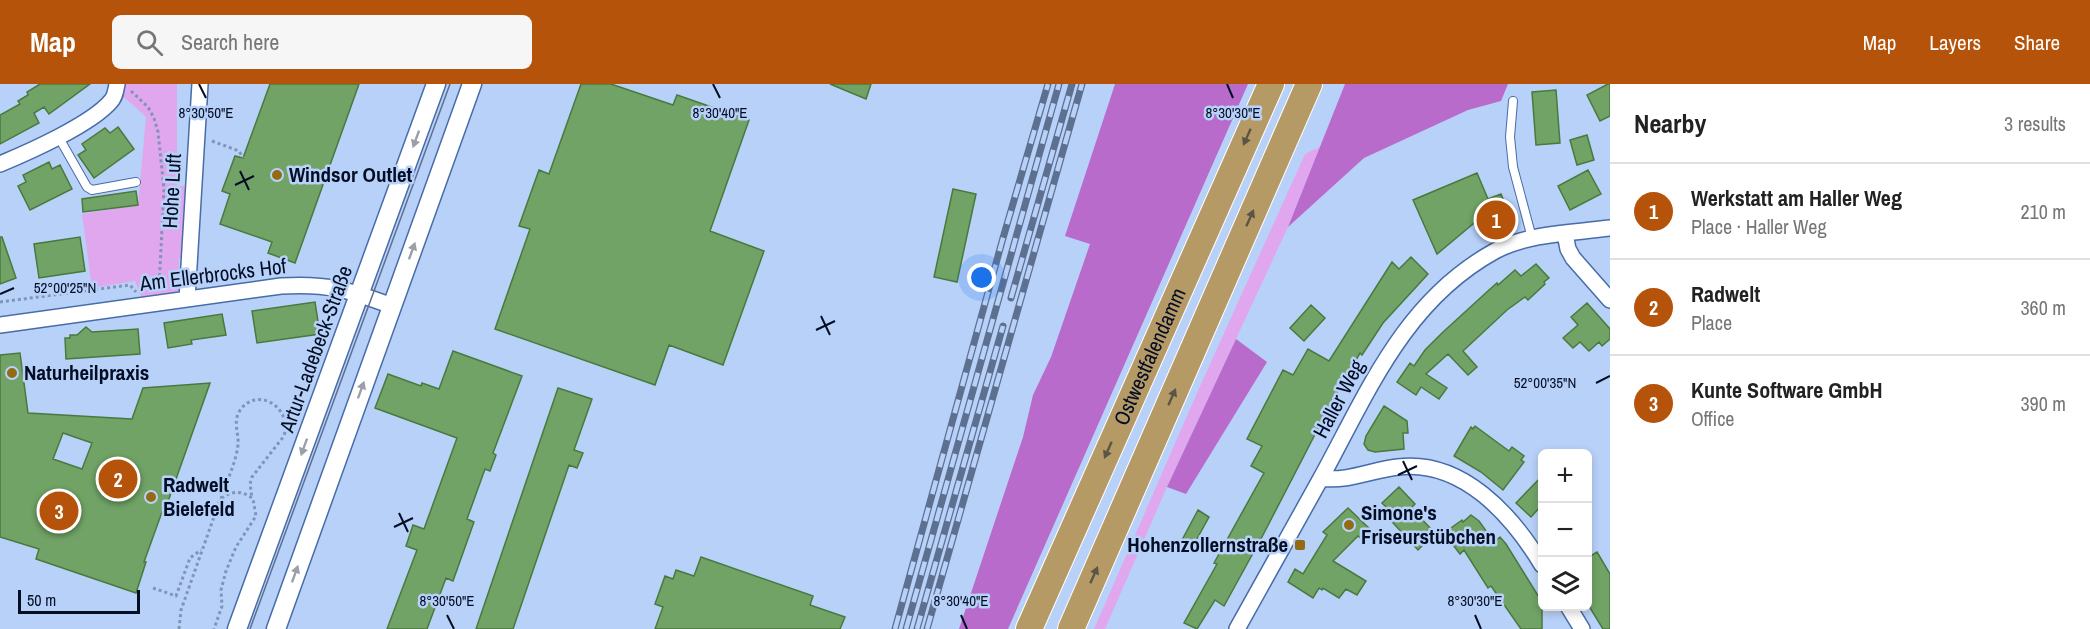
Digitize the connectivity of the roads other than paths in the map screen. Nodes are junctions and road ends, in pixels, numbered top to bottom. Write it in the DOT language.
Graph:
graph roads {
  1 [pos="200,84"];
  2 [pos="436,84"];
  3 [pos="472,84"];
  4 [pos="1270,84"];
  5 [pos="1309,84"];
  6 [pos="123,86"];
  7 [pos="1513,101"];
  8 [pos="58,136"];
  9 [pos="0,164"];
  10 [pos="136,182"];
  11 [pos="1610,228"];
  12 [pos="1565,234"];
  13 [pos="1532,238"];
  14 [pos="360,294"];
  15 [pos="187,299"];
  16 [pos="1610,300"];
  17 [pos="392,306"];
  18 [pos="0,325"];
  19 [pos="1321,478"];
  20 [pos="1538,559"];
  21 [pos="1571,611"];
  22 [pos="237,629"];
  23 [pos="276,629"];
  24 [pos="1029,629"];
  25 [pos="1071,629"];
  26 [pos="1237,629"];
  27 [pos="1582,629"];
  1 -- 15 [label="street, Hohe Luft"];
  2 -- 14 [label="street, Artur-Ladebeck-Straße, one-way"];
  17 -- 3 [label="street, one-way"];
  4 -- 24 [label="highway, Ostwestfalendamm, one-way"];
  25 -- 5 [label="highway, Ostwestfalendamm, one-way"];
  6 -- 8 [label="street"];
  7 -- 13 [label="lane"];
  8 -- 9 [label="street"];
  8 -- 10 [label="lane"];
  11 -- 12 [label="street, Haller Weg"];
  12 -- 13 [label="street, Haller Weg"];
  12 -- 16 [label="street"];
  13 -- 19 [label="street, Haller Weg"];
  14 -- 15 [label="street, Am Ellerbrocks Hof"];
  14 -- 17 [label="street, Am Ellerbrocks Hof"];
  14 -- 22 [label="street, Artur-Ladebeck-Straße, one-way"];
  15 -- 18 [label="street, Am Ellerbrocks Hof"];
  23 -- 17 [label="street, one-way"];
  19 -- 20 [label="street"];
  19 -- 26 [label="street, Haller Weg"];
  21 -- 27 [label="street"];
}
